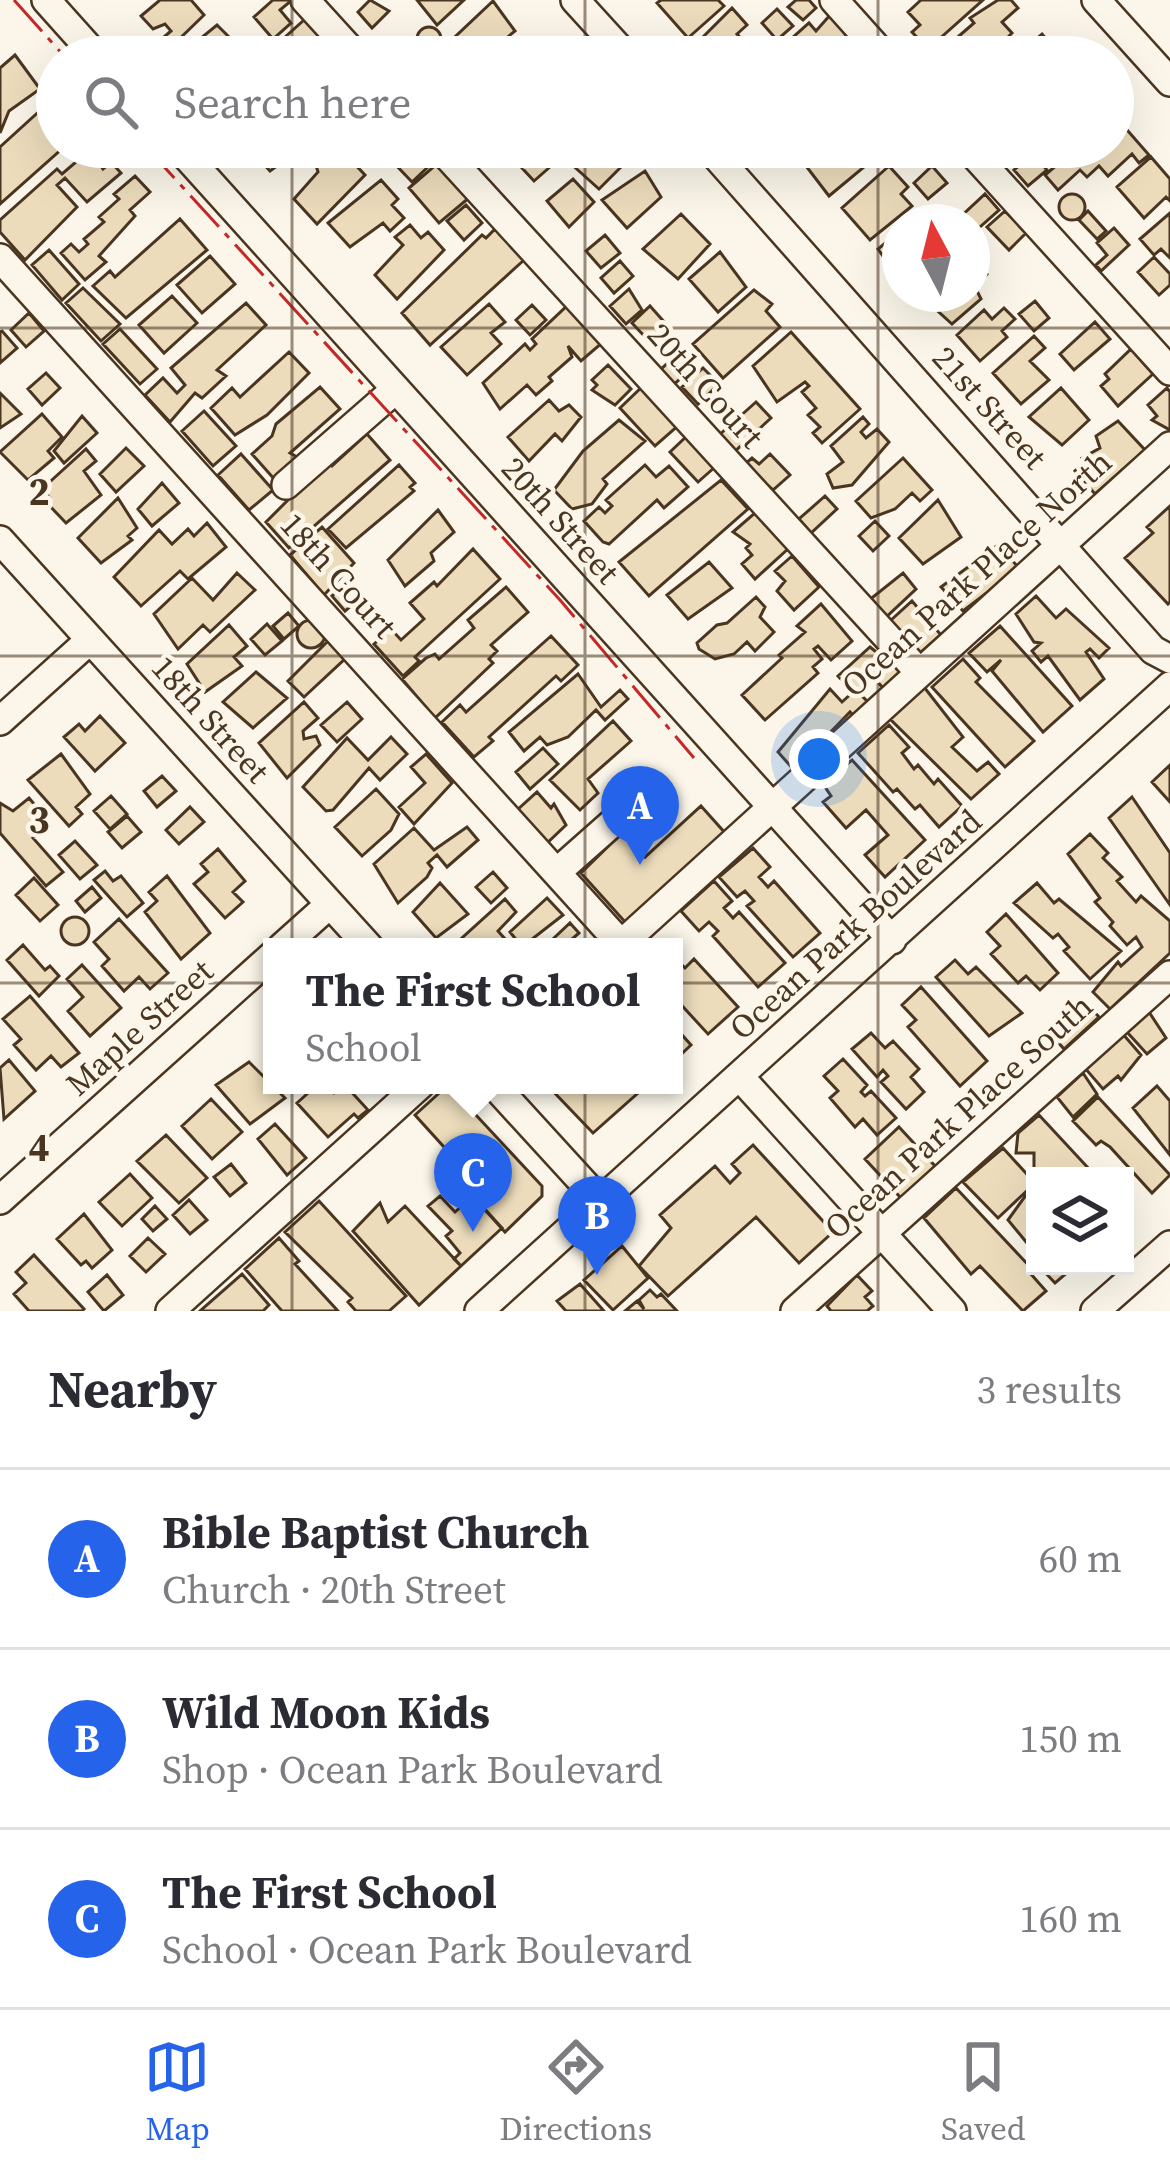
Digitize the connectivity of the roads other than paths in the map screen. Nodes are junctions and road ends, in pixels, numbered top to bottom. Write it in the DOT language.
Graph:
graph roads {
  1 [pos="46,0"];
  2 [pos="305,0"];
  3 [pos="575,0"];
  4 [pos="833,0"];
  5 [pos="1096,0"];
  6 [pos="78,36"];
  7 [pos="338,36"];
  8 [pos="608,36"];
  9 [pos="866,36"];
  10 [pos="1128,36"];
  11 [pos="1134,42"];
  12 [pos="1170,82"];
  13 [pos="197,168"];
  14 [pos="459,168"];
  15 [pos="727,168"];
  16 [pos="986,168"];
  17 [pos="0,258"];
  18 [pos="1170,371"];
  19 [pos="396,389"];
  20 [pos="1170,446"];
  21 [pos="286,485"];
  22 [pos="0,540"];
  23 [pos="1062,543"];
  24 [pos="90,640"];
  25 [pos="1170,658"];
  26 [pos="919,673"];
  27 [pos="1170,686"];
  28 [pos="0,722"];
  29 [pos="652,788"];
  30 [pos="770,807"];
  31 [pos="557,872"];
  32 [pos="330,904"];
  33 [pos="292,938"];
  34 [pos="361,938"];
  35 [pos="612,938"];
  36 [pos="628,938"];
  37 [pos="892,940"];
  38 [pos="263,964"];
  39 [pos="1170,975"];
  40 [pos="740,1076"];
  41 [pos="410,1094"];
  42 [pos="502,1094"];
  43 [pos="0,1200"];
  44 [pos="602,1202"];
  45 [pos="881,1233"];
  46 [pos="1170,1246"];
  47 [pos="170,1311"];
  48 [pos="479,1311"];
  49 [pos="795,1311"];
  50 [pos="952,1311"];
  51 [pos="1095,1311"];
  1 -- 6 [label="street"];
  2 -- 7 [label="street"];
  3 -- 8 [label="street"];
  4 -- 9 [label="street"];
  5 -- 10 [label="street"];
  11 -- 12 [label="street"];
  13 -- 19 [label="street, 20th Street"];
  14 -- 26 [label="street, 20th Court"];
  15 -- 23 [label="street, 21st Street"];
  16 -- 18 [label="street"];
  17 -- 31 [label="street, 18th Court"];
  19 -- 21 [label="street"];
  19 -- 30 [label="street, 20th Street"];
  20 -- 23 [label="street, Ocean Park Place North"];
  22 -- 24 [label="street, 18th Street"];
  23 -- 25 [label="street, 21st Street"];
  23 -- 26 [label="street, Ocean Park Place North"];
  24 -- 28 [label="street"];
  24 -- 32 [label="street, 18th Street"];
  26 -- 30 [label="street, Ocean Park Place North"];
  27 -- 37 [label="street, Ocean Park Boulevard"];
  29 -- 31 [label="street"];
  30 -- 36 [label="street, Ocean Park Place North"];
  30 -- 37 [label="street, 20th Street"];
  31 -- 35 [label="street, 18th Court"];
  32 -- 33 [label="street"];
  32 -- 34 [label="street, 18th Street"];
  37 -- 40 [label="street, Ocean Park Boulevard"];
  38 -- 43 [label="street, Maple Street"];
  39 -- 45 [label="street, Ocean Park Place South"];
  40 -- 44 [label="street, Ocean Park Boulevard"];
  40 -- 45 [label="street"];
  41 -- 47 [label="street"];
  42 -- 44 [label="street"];
  44 -- 48 [label="street, Ocean Park Boulevard"];
  45 -- 49 [label="street, Ocean Park Place South"];
  45 -- 50 [label="street"];
  46 -- 51 [label="street"];
}
